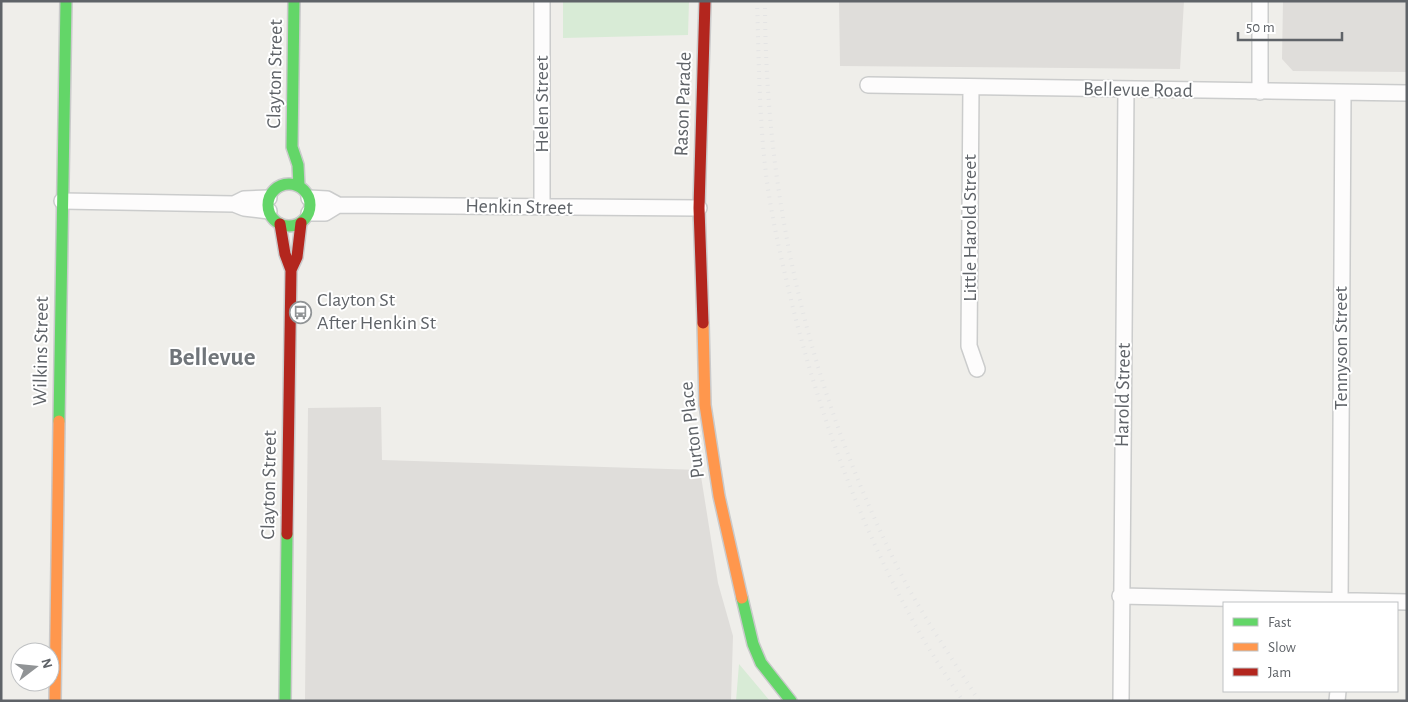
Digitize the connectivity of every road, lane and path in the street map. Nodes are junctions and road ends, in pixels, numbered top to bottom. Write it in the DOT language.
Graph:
graph roads {
  1 [pos="66,1"];
  2 [pos="294,1"];
  3 [pos="542,1"];
  4 [pos="705,1"];
  5 [pos="1260,1"];
  6 [pos="868,85"];
  7 [pos="971,87"];
  8 [pos="1126,90"];
  9 [pos="1260,92"];
  10 [pos="1343,93"];
  11 [pos="1407,93"];
  12 [pos="292,147"];
  13 [pos="285,160"];
  14 [pos="299,186"];
  15 [pos="62,201"];
  16 [pos="269,204"];
  17 [pos="542,207"];
  18 [pos="699,208"];
  19 [pos="306,211"];
  20 [pos="280,224"];
  21 [pos="291,270"];
  22 [pos="977,369"];
  23 [pos="1120,596"];
  24 [pos="1340,602"];
  25 [pos="1407,602"];
  26 [pos="54,701"];
  27 [pos="285,701"];
  28 [pos="791,701"];
  29 [pos="1121,701"];
  1 -- 15 [label="main road, Wilkins Street"];
  2 -- 12 [label="main road, Clayton Street"];
  3 -- 17 [label="street, Helen Street"];
  4 -- 18 [label="main road, Rason Parade"];
  5 -- 9 [label="street"];
  6 -- 7 [label="street, Bellevue Road"];
  7 -- 8 [label="street, Bellevue Road"];
  7 -- 22 [label="street, Little Harold Street"];
  8 -- 9 [label="street, Bellevue Road"];
  8 -- 23 [label="street, Harold Street"];
  9 -- 10 [label="street, Bellevue Road"];
  10 -- 11 [label="street, Bellevue Road"];
  10 -- 24 [label="street, Tennyson Street"];
  12 -- 13 [label="main road, Clayton Street"];
  12 -- 14 [label="main road, Clayton Street"];
  14 -- 16 [label="main road"];
  14 -- 19 [label="main road"];
  15 -- 16 [label="street"];
  15 -- 26 [label="main road, Wilkins Street"];
  16 -- 20 [label="main road"];
  17 -- 18 [label="street, Henkin Street"];
  17 -- 19 [label="street, Henkin Street"];
  18 -- 28 [label="main road, Purton Place"];
  19 -- 20 [label="main road"];
  19 -- 21 [label="main road, Clayton Street"];
  20 -- 21 [label="main road, Clayton Street"];
  21 -- 27 [label="main road, Clayton Street"];
  23 -- 24 [label="street"];
  23 -- 29 [label="street, Harold Street"];
  24 -- 25 [label="street"];
}
